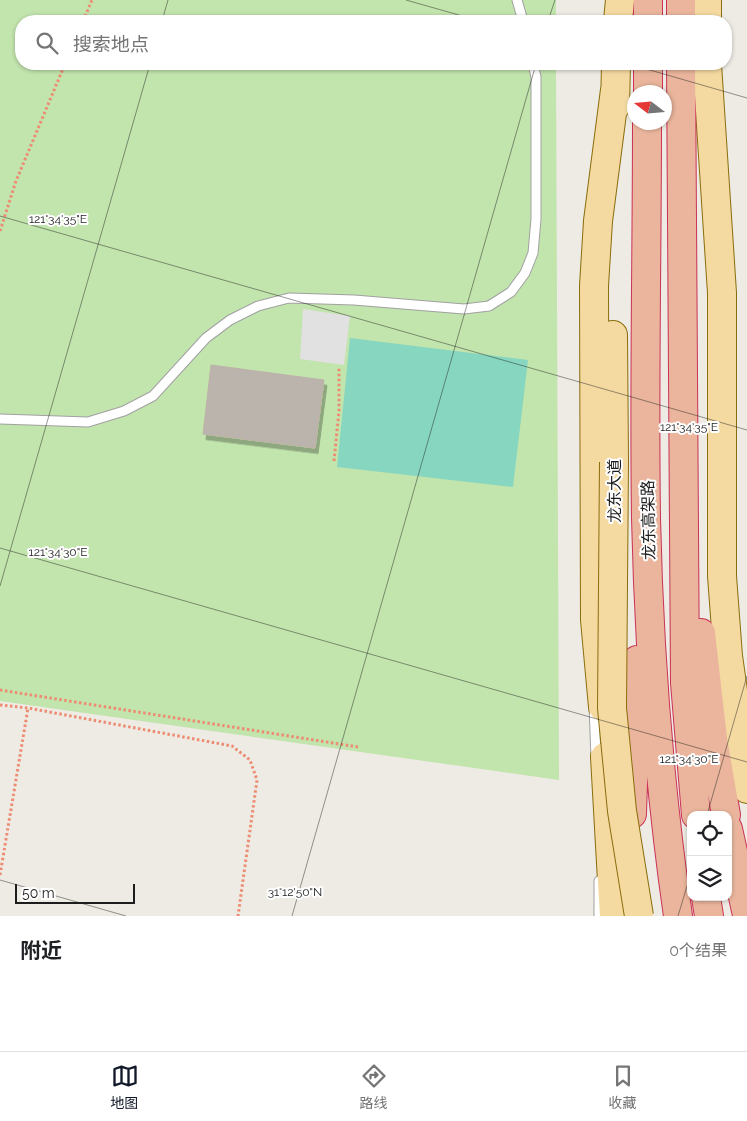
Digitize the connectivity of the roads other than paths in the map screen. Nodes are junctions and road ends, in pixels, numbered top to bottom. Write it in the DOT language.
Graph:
graph roads {
  1 [pos="517,0"];
  2 [pos="620,0"];
  3 [pos="648,0"];
  4 [pos="681,0"];
  5 [pos="707,0"];
  6 [pos="521,15"];
  7 [pos="619,15"];
  8 [pos="648,15"];
  9 [pos="681,15"];
  10 [pos="707,15"];
  11 [pos="534,70"];
  12 [pos="648,70"];
  13 [pos="681,70"];
  14 [pos="708,70"];
  15 [pos="648,85"];
  16 [pos="611,87"];
  17 [pos="648,130"];
  18 [pos="682,366"];
  19 [pos="0,419"];
  20 [pos="646,519"];
  21 [pos="585,609"];
  22 [pos="585,619"];
  23 [pos="747,789"];
  24 [pos="696,811"];
  25 [pos="725,811"];
  26 [pos="599,820"];
  27 [pos="732,849"];
  28 [pos="735,864"];
  29 [pos="599,868"];
  30 [pos="747,896"];
  31 [pos="707,901"];
  32 [pos="609,912"];
  33 [pos="747,914"];
  34 [pos="599,916"];
  35 [pos="633,916"];
  36 [pos="639,916"];
  37 [pos="678,916"];
  38 [pos="709,916"];
  1 -- 6 [label="lane"];
  2 -- 7 [label="main road"];
  3 -- 8 [label="highway"];
  4 -- 9 [label="highway"];
  5 -- 10 [label="main road"];
  11 -- 19 [label="lane"];
  12 -- 15 [label="highway"];
  13 -- 18 [label="highway"];
  14 -- 23 [label="main road"];
  16 -- 21 [label="lane"];
  16 -- 32 [label="main road"];
  16 -- 36 [label="main road, 龙东大道, bridge"];
  17 -- 20 [label="highway, 龙东高架路"];
  18 -- 24 [label="highway"];
  18 -- 25 [label="highway"];
  20 -- 35 [label="highway"];
  20 -- 37 [label="highway, 龙东高架路"];
  22 -- 26 [label="lane"];
  27 -- 28 [label="highway"];
  28 -- 30 [label="highway"];
  28 -- 33 [label="highway"];
  29 -- 32 [label="lane"];
  31 -- 38 [label="highway"];
  32 -- 34 [label="lane"];
}
